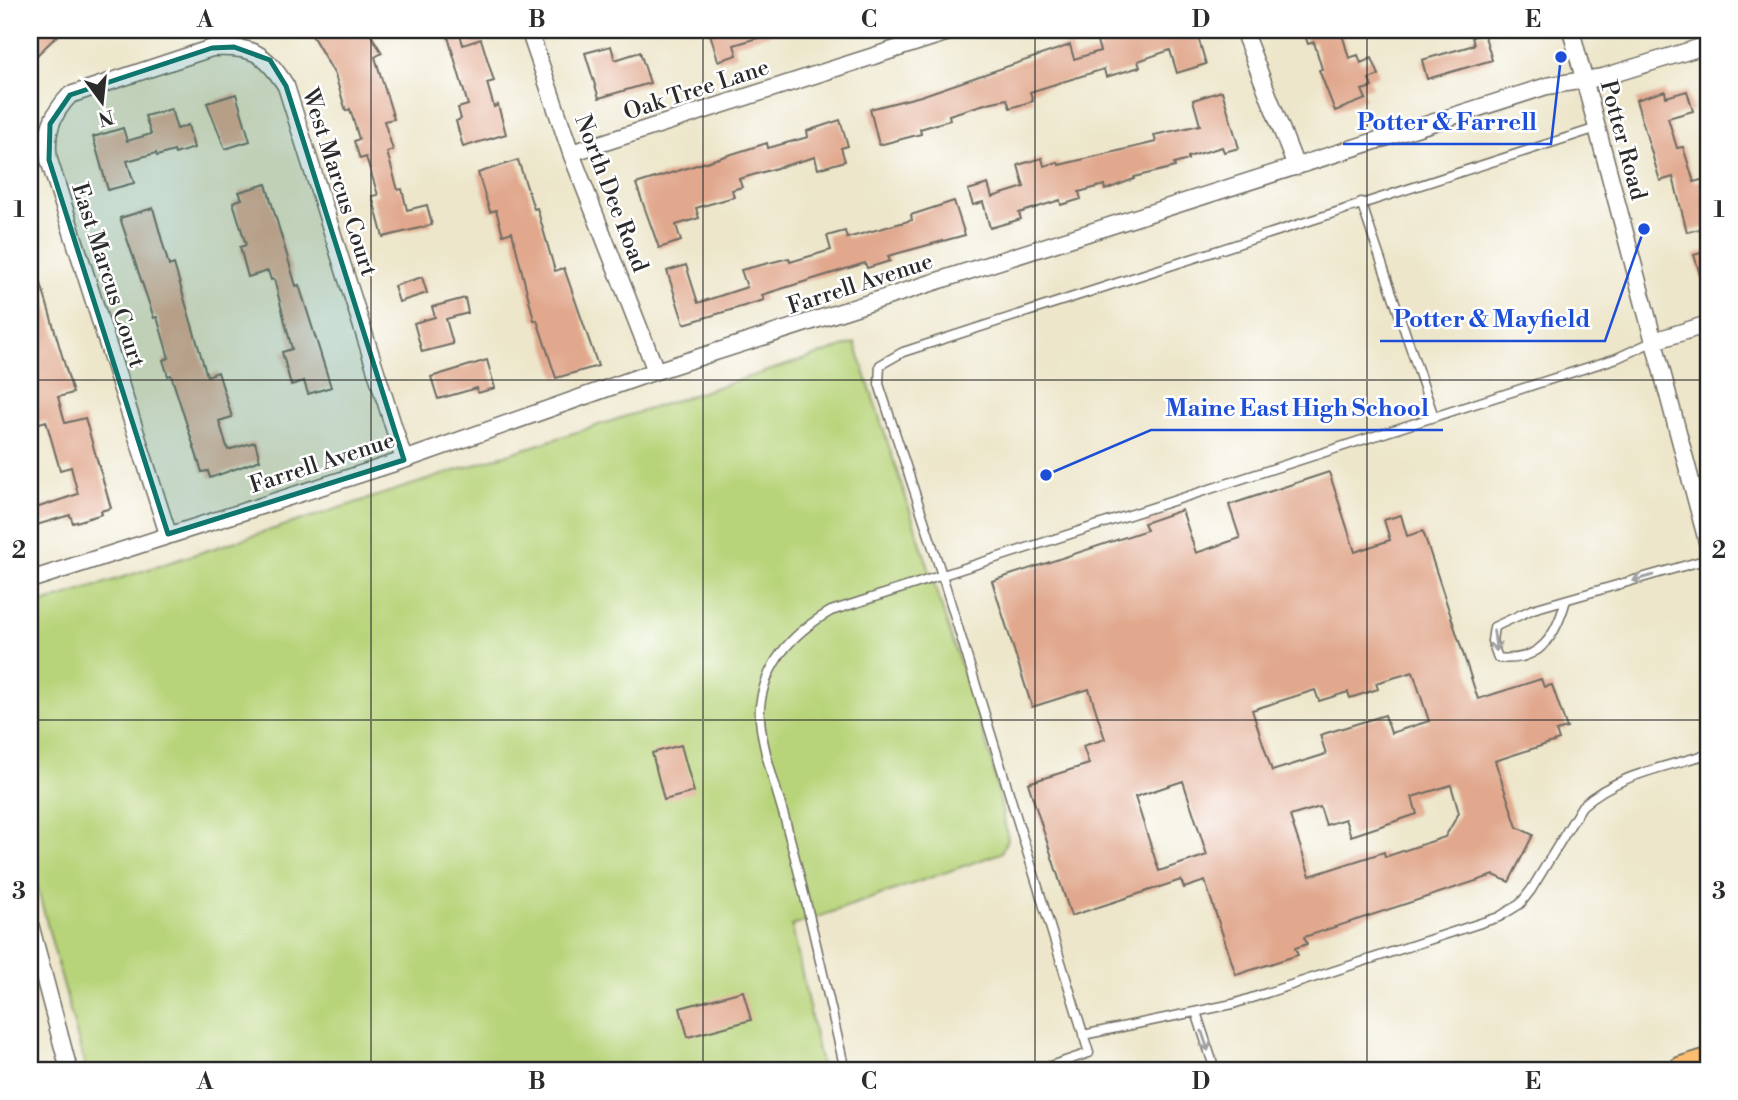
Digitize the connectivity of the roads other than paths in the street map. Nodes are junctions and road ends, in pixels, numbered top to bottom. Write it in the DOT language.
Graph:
graph roads {
  1 [pos="529,30"];
  2 [pos="955,30"];
  3 [pos="1244,30"];
  4 [pos="1571,30"];
  5 [pos="1708,45"];
  6 [pos="131,74"];
  7 [pos="1584,80"];
  8 [pos="1597,128"];
  9 [pos="571,153"];
  10 [pos="1296,167"];
  11 [pos="1362,202"];
  12 [pos="1708,324"];
  13 [pos="1654,341"];
  14 [pos="656,372"];
  15 [pos="1434,417"];
  16 [pos="404,460"];
  17 [pos="168,534"];
  18 [pos="1708,545"];
  19 [pos="1708,559"];
  20 [pos="942,576"];
  21 [pos="30,580"];
  22 [pos="1566,600"];
  23 [pos="1708,754"];
  24 [pos="30,924"];
  25 [pos="1196,1012"];
  26 [pos="1083,1035"];
  27 [pos="1708,1062"];
  28 [pos="69,1070"];
  29 [pos="845,1070"];
  30 [pos="1038,1070"];
  31 [pos="1215,1070"];
  32 [pos="1682,1070"];
  1 -- 9 [label="street, North Dee Road"];
  2 -- 9 [label="street, Oak Tree Lane"];
  3 -- 10 [label="street"];
  4 -- 7 [label="street, Potter Road"];
  5 -- 7 [label="street, Farrell Avenue"];
  6 -- 16 [label="street, West Marcus Court"];
  6 -- 17 [label="street, East Marcus Court"];
  7 -- 8 [label="street, Potter Road"];
  7 -- 10 [label="street, Farrell Avenue"];
  8 -- 11 [label="lane"];
  8 -- 13 [label="street, Potter Road"];
  9 -- 14 [label="street, North Dee Road"];
  10 -- 14 [label="street, Farrell Avenue"];
  11 -- 15 [label="lane"];
  11 -- 20 [label="lane"];
  12 -- 13 [label="street"];
  13 -- 15 [label="lane"];
  13 -- 18 [label="street, Potter Road"];
  14 -- 16 [label="street, Farrell Avenue"];
  15 -- 20 [label="lane"];
  16 -- 17 [label="street, Farrell Avenue"];
  17 -- 21 [label="street, Farrell Avenue"];
  19 -- 22 [label="lane, one-way"];
  20 -- 26 [label="lane"];
  20 -- 29 [label="lane"];
  22 -- 22 [label="lane, one-way"];
  23 -- 25 [label="lane"];
  24 -- 28 [label="street"];
  25 -- 26 [label="lane"];
  25 -- 31 [label="lane, one-way"];
  26 -- 30 [label="lane"];
  27 -- 32 [label="main road"];
}
